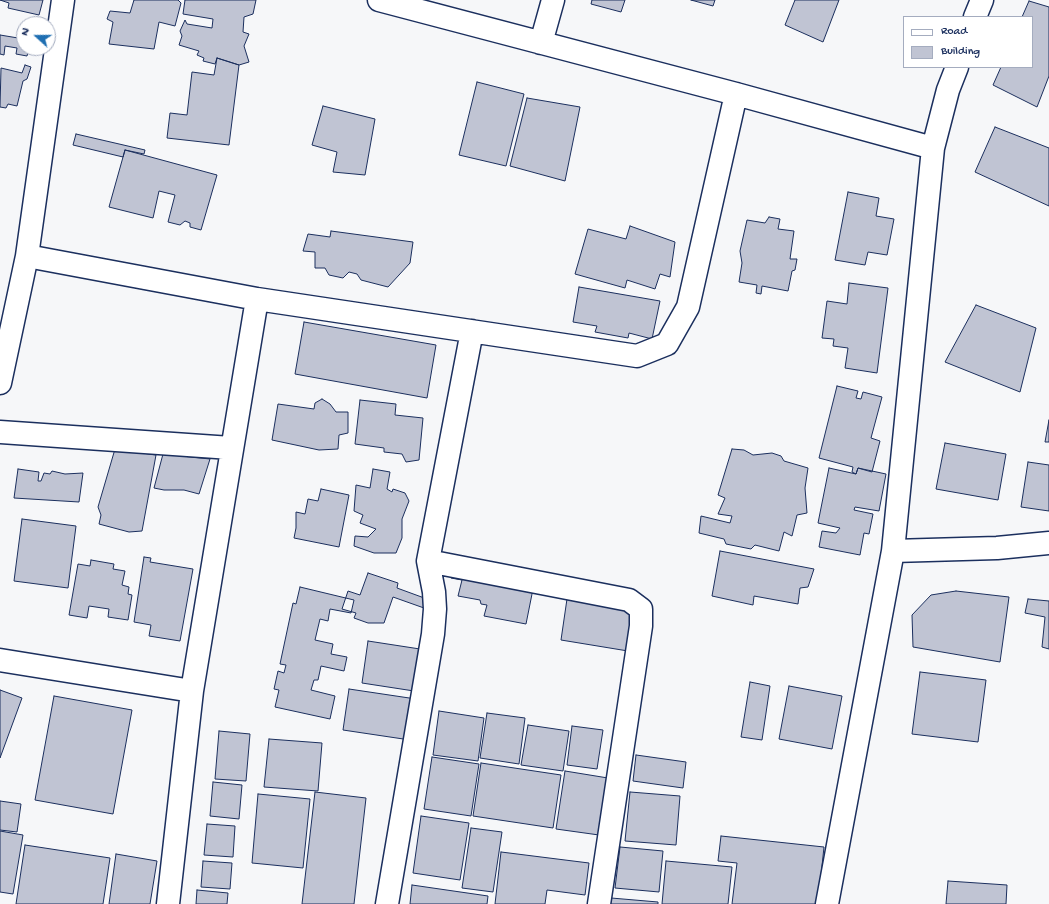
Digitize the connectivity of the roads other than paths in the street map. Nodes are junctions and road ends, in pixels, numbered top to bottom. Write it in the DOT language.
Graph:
graph roads {
  1 [pos="63,0"];
  2 [pos="379,0"];
  3 [pos="553,0"];
  4 [pos="982,0"];
  5 [pos="975,16"];
  6 [pos="542,43"];
  7 [pos="957,68"];
  8 [pos="736,94"];
  9 [pos="933,148"];
  10 [pos="27,256"];
  11 [pos="257,299"];
  12 [pos="472,331"];
  13 [pos="0,383"];
  14 [pos="0,432"];
  15 [pos="231,448"];
  16 [pos="1049,543"];
  17 [pos="893,551"];
  18 [pos="428,561"];
  19 [pos="0,660"];
  20 [pos="192,691"];
  21 [pos="168,904"];
  22 [pos="387,904"];
  23 [pos="599,904"];
  24 [pos="828,904"];
  1 -- 10 [label="street"];
  2 -- 6 [label="street"];
  3 -- 6 [label="street"];
  4 -- 5 [label="street"];
  6 -- 8 [label="street"];
  7 -- 9 [label="street"];
  8 -- 9 [label="street"];
  8 -- 12 [label="street"];
  9 -- 17 [label="street"];
  10 -- 11 [label="street"];
  10 -- 13 [label="street"];
  11 -- 12 [label="street"];
  11 -- 15 [label="street"];
  12 -- 18 [label="street"];
  14 -- 15 [label="street"];
  15 -- 20 [label="street"];
  16 -- 17 [label="street"];
  17 -- 24 [label="street"];
  18 -- 22 [label="street"];
  18 -- 23 [label="street"];
  19 -- 20 [label="street"];
  20 -- 21 [label="street"];
}
